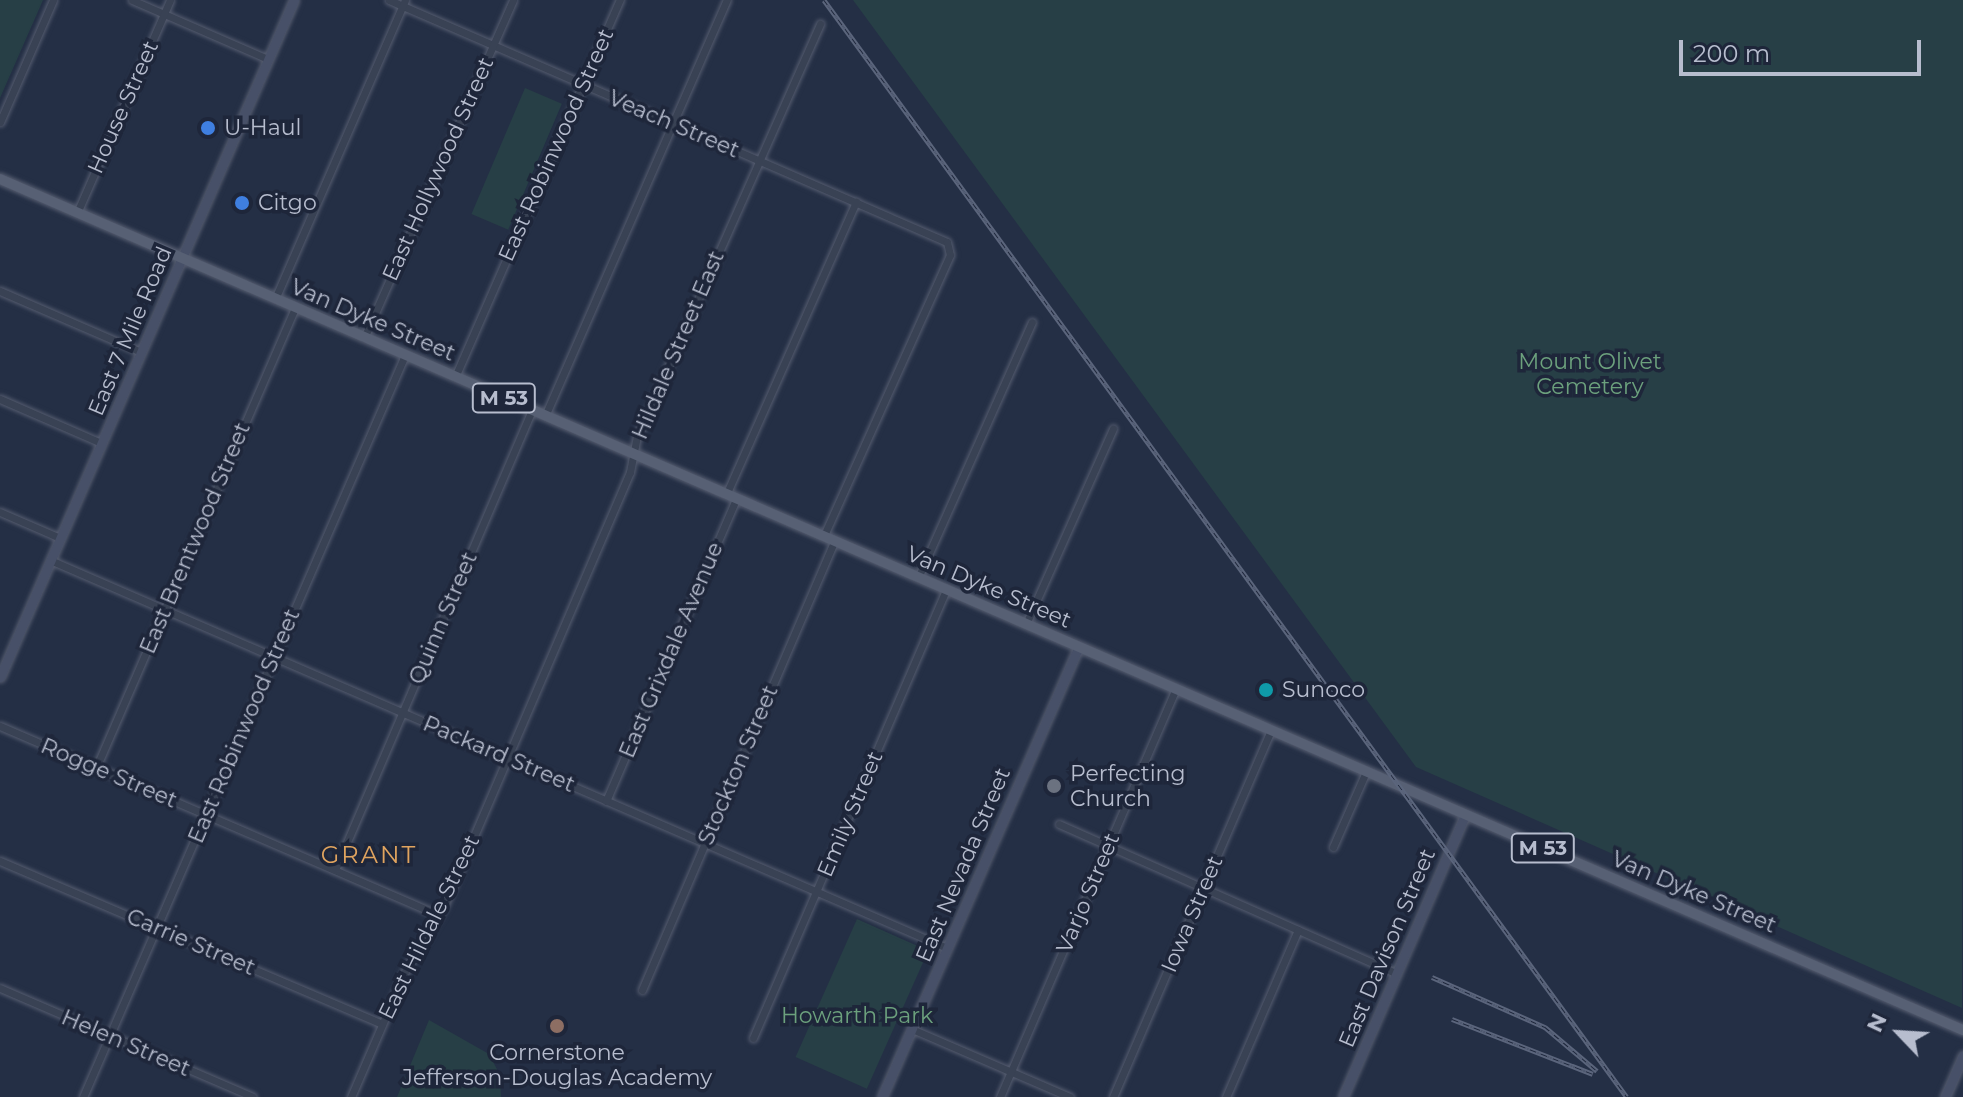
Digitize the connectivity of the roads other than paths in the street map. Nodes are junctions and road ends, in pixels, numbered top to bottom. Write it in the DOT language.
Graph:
graph roads {
  1 [pos="53,0"];
  2 [pos="132,0"];
  3 [pos="170,0"];
  4 [pos="294,0"];
  5 [pos="389,0"];
  6 [pos="513,0"];
  7 [pos="620,0"];
  8 [pos="727,0"];
  9 [pos="403,3"];
  10 [pos="164,14"];
  11 [pos="820,24"];
  12 [pos="493,45"];
  13 [pos="268,59"];
  14 [pos="583,84"];
  15 [pos="0,122"];
  16 [pos="673,123"];
  17 [pos="759,161"];
  18 [pos="0,179"];
  19 [pos="856,202"];
  20 [pos="77,213"];
  21 [pos="950,255"];
  22 [pos="181,259"];
  23 [pos="0,291"];
  24 [pos="275,299"];
  25 [pos="295,308"];
  26 [pos="1032,322"];
  27 [pos="364,338"];
  28 [pos="141,352"];
  29 [pos="405,355"];
  30 [pos="455,377"];
  31 [pos="0,399"];
  32 [pos="532,410"];
  33 [pos="545,416"];
  34 [pos="1113,429"];
  35 [pos="101,443"];
  36 [pos="633,454"];
  37 [pos="731,497"];
  38 [pos="0,512"];
  39 [pos="60,538"];
  40 [pos="829,539"];
  41 [pos="50,560"];
  42 [pos="918,578"];
  43 [pos="946,590"];
  44 [pos="164,609"];
  45 [pos="1026,624"];
  46 [pos="0,646"];
  47 [pos="1079,647"];
  48 [pos="11,651"];
  49 [pos="274,657"];
  50 [pos="0,677"];
  51 [pos="1176,689"];
  52 [pos="402,713"];
  53 [pos="0,726"];
  54 [pos="1271,731"];
  55 [pos="507,758"];
  56 [pos="96,768"];
  57 [pos="1366,772"];
  58 [pos="606,801"];
  59 [pos="206,815"];
  60 [pos="1465,815"];
  61 [pos="1059,824"];
  62 [pos="704,843"];
  63 [pos="1108,845"];
  64 [pos="1333,847"];
  65 [pos="0,861"];
  66 [pos="335,870"];
  67 [pos="1203,888"];
  68 [pos="816,892"];
  69 [pos="438,915"];
  70 [pos="157,928"];
  71 [pos="1298,930"];
  72 [pos="947,948"];
  73 [pos="1396,973"];
  74 [pos="0,988"];
  75 [pos="642,990"];
  76 [pos="382,1024"];
  77 [pos="912,1029"];
  78 [pos="1963,1030"];
  79 [pos="110,1036"];
  80 [pos="753,1038"];
  81 [pos="1963,1056"];
  82 [pos="1011,1072"];
  83 [pos="83,1097"];
  84 [pos="253,1097"];
  85 [pos="351,1097"];
  86 [pos="882,1097"];
  87 [pos="1000,1097"];
  88 [pos="1070,1097"];
  89 [pos="1113,1097"];
  90 [pos="1226,1097"];
  91 [pos="1343,1097"];
  92 [pos="1945,1097"];
  1 -- 15 [label="street"];
  2 -- 10 [label="street"];
  3 -- 10 [label="street, House Street"];
  4 -- 13 [label="street, East 7 Mile Road"];
  5 -- 9 [label="street, Veach Street"];
  6 -- 12 [label="street, East Hollywood Street"];
  7 -- 14 [label="street, East Robinwood Street"];
  8 -- 16 [label="street"];
  9 -- 12 [label="street, Veach Street"];
  9 -- 24 [label="street"];
  10 -- 13 [label="street"];
  10 -- 20 [label="street, House Street"];
  11 -- 17 [label="street, Hildale Street East"];
  12 -- 14 [label="street, Veach Street"];
  12 -- 27 [label="street, East Hollywood Street"];
  13 -- 22 [label="street, East 7 Mile Road"];
  14 -- 16 [label="street, Veach Street"];
  14 -- 30 [label="street, East Robinwood Street"];
  16 -- 17 [label="street, Veach Street"];
  16 -- 33 [label="street"];
  17 -- 19 [label="street, Veach Street"];
  17 -- 36 [label="street, Hildale Street East"];
  18 -- 20 [label="main road, Van Dyke Street / M 53"];
  19 -- 21 [label="street, Veach Street"];
  19 -- 37 [label="street, East Grixdale Avenue"];
  20 -- 22 [label="main road, Van Dyke Street / M 53"];
  21 -- 40 [label="street, Stockton Street"];
  22 -- 24 [label="main road, Van Dyke Street / M 53"];
  22 -- 28 [label="street, East 7 Mile Road"];
  23 -- 28 [label="street"];
  24 -- 25 [label="main road, Van Dyke Street / M 53"];
  25 -- 27 [label="main road, Van Dyke Street / M 53"];
  25 -- 44 [label="street, East Brentwood Street"];
  26 -- 42 [label="street"];
  27 -- 29 [label="main road, Van Dyke Street / M 53"];
  28 -- 35 [label="street, East 7 Mile Road"];
  29 -- 30 [label="main road, Van Dyke Street / M 53"];
  29 -- 49 [label="street, East Robinwood Street"];
  30 -- 32 [label="main road, Van Dyke Street / M 53"];
  31 -- 35 [label="street"];
  32 -- 33 [label="main road, Van Dyke Street / M 53"];
  32 -- 52 [label="street, Quinn Street"];
  33 -- 36 [label="main road, Van Dyke Street / M 53"];
  34 -- 45 [label="street"];
  35 -- 39 [label="street, East 7 Mile Road"];
  36 -- 37 [label="main road, Van Dyke Street / M 53"];
  36 -- 55 [label="street, Hildale Street East"];
  37 -- 40 [label="main road, Van Dyke Street / M 53"];
  37 -- 58 [label="street, East Grixdale Avenue"];
  38 -- 39 [label="street"];
  39 -- 41 [label="street, East 7 Mile Road"];
  40 -- 42 [label="main road, Van Dyke Street / M 53"];
  40 -- 62 [label="street, Stockton Street"];
  41 -- 44 [label="street, Packard Street"];
  41 -- 48 [label="street, East 7 Mile Road"];
  42 -- 43 [label="main road, Van Dyke Street / M 53"];
  43 -- 45 [label="main road, Van Dyke Street / M 53"];
  43 -- 68 [label="street, Emily Street"];
  44 -- 49 [label="street, Packard Street"];
  44 -- 56 [label="street, East Brentwood Street"];
  45 -- 47 [label="main road, Van Dyke Street / M 53"];
  46 -- 48 [label="street"];
  47 -- 51 [label="main road, Van Dyke Street / M 53"];
  47 -- 72 [label="street, East Nevada Street"];
  48 -- 50 [label="street, East 7 Mile Road"];
  49 -- 52 [label="street, Packard Street"];
  49 -- 59 [label="street, East Robinwood Street"];
  51 -- 54 [label="main road, Van Dyke Street / M 53"];
  51 -- 63 [label="street, Varjo Street"];
  52 -- 55 [label="street, Packard Street"];
  52 -- 66 [label="street, Quinn Street"];
  53 -- 56 [label="street, Rogge Street"];
  54 -- 57 [label="main road, Van Dyke Street / M 53"];
  54 -- 67 [label="street, Iowa Street"];
  55 -- 58 [label="street, Packard Street"];
  55 -- 69 [label="street, East Hildale Street"];
  56 -- 59 [label="street, Rogge Street"];
  57 -- 60 [label="main road, Van Dyke Street / M 53"];
  57 -- 64 [label="street"];
  58 -- 62 [label="street, Packard Street"];
  59 -- 66 [label="street, Rogge Street"];
  59 -- 70 [label="street, East Robinwood Street"];
  60 -- 73 [label="street, East Davison Street"];
  60 -- 78 [label="main road, Van Dyke Street / M 53"];
  61 -- 63 [label="street"];
  62 -- 68 [label="street, Packard Street"];
  62 -- 75 [label="street, Stockton Street"];
  63 -- 67 [label="street"];
  63 -- 82 [label="street, Varjo Street"];
  65 -- 70 [label="street, Carrie Street"];
  66 -- 69 [label="street, Rogge Street"];
  67 -- 71 [label="street"];
  67 -- 89 [label="street, Iowa Street"];
  68 -- 72 [label="street, Packard Street"];
  68 -- 80 [label="street, Emily Street"];
  69 -- 76 [label="street, East Hildale Street"];
  70 -- 76 [label="street, Carrie Street"];
  70 -- 79 [label="street, East Robinwood Street"];
  71 -- 73 [label="street"];
  71 -- 90 [label="street"];
  72 -- 77 [label="street, East Nevada Street"];
  73 -- 91 [label="street, East Davison Street"];
  74 -- 79 [label="street, Helen Street"];
  76 -- 85 [label="street, East Hildale Street"];
  77 -- 82 [label="street"];
  77 -- 86 [label="street, East Nevada Street"];
  79 -- 83 [label="street, East Robinwood Street"];
  79 -- 84 [label="street, Helen Street"];
  81 -- 92 [label="street"];
  82 -- 87 [label="street, Varjo Street"];
  82 -- 88 [label="street"];
}
